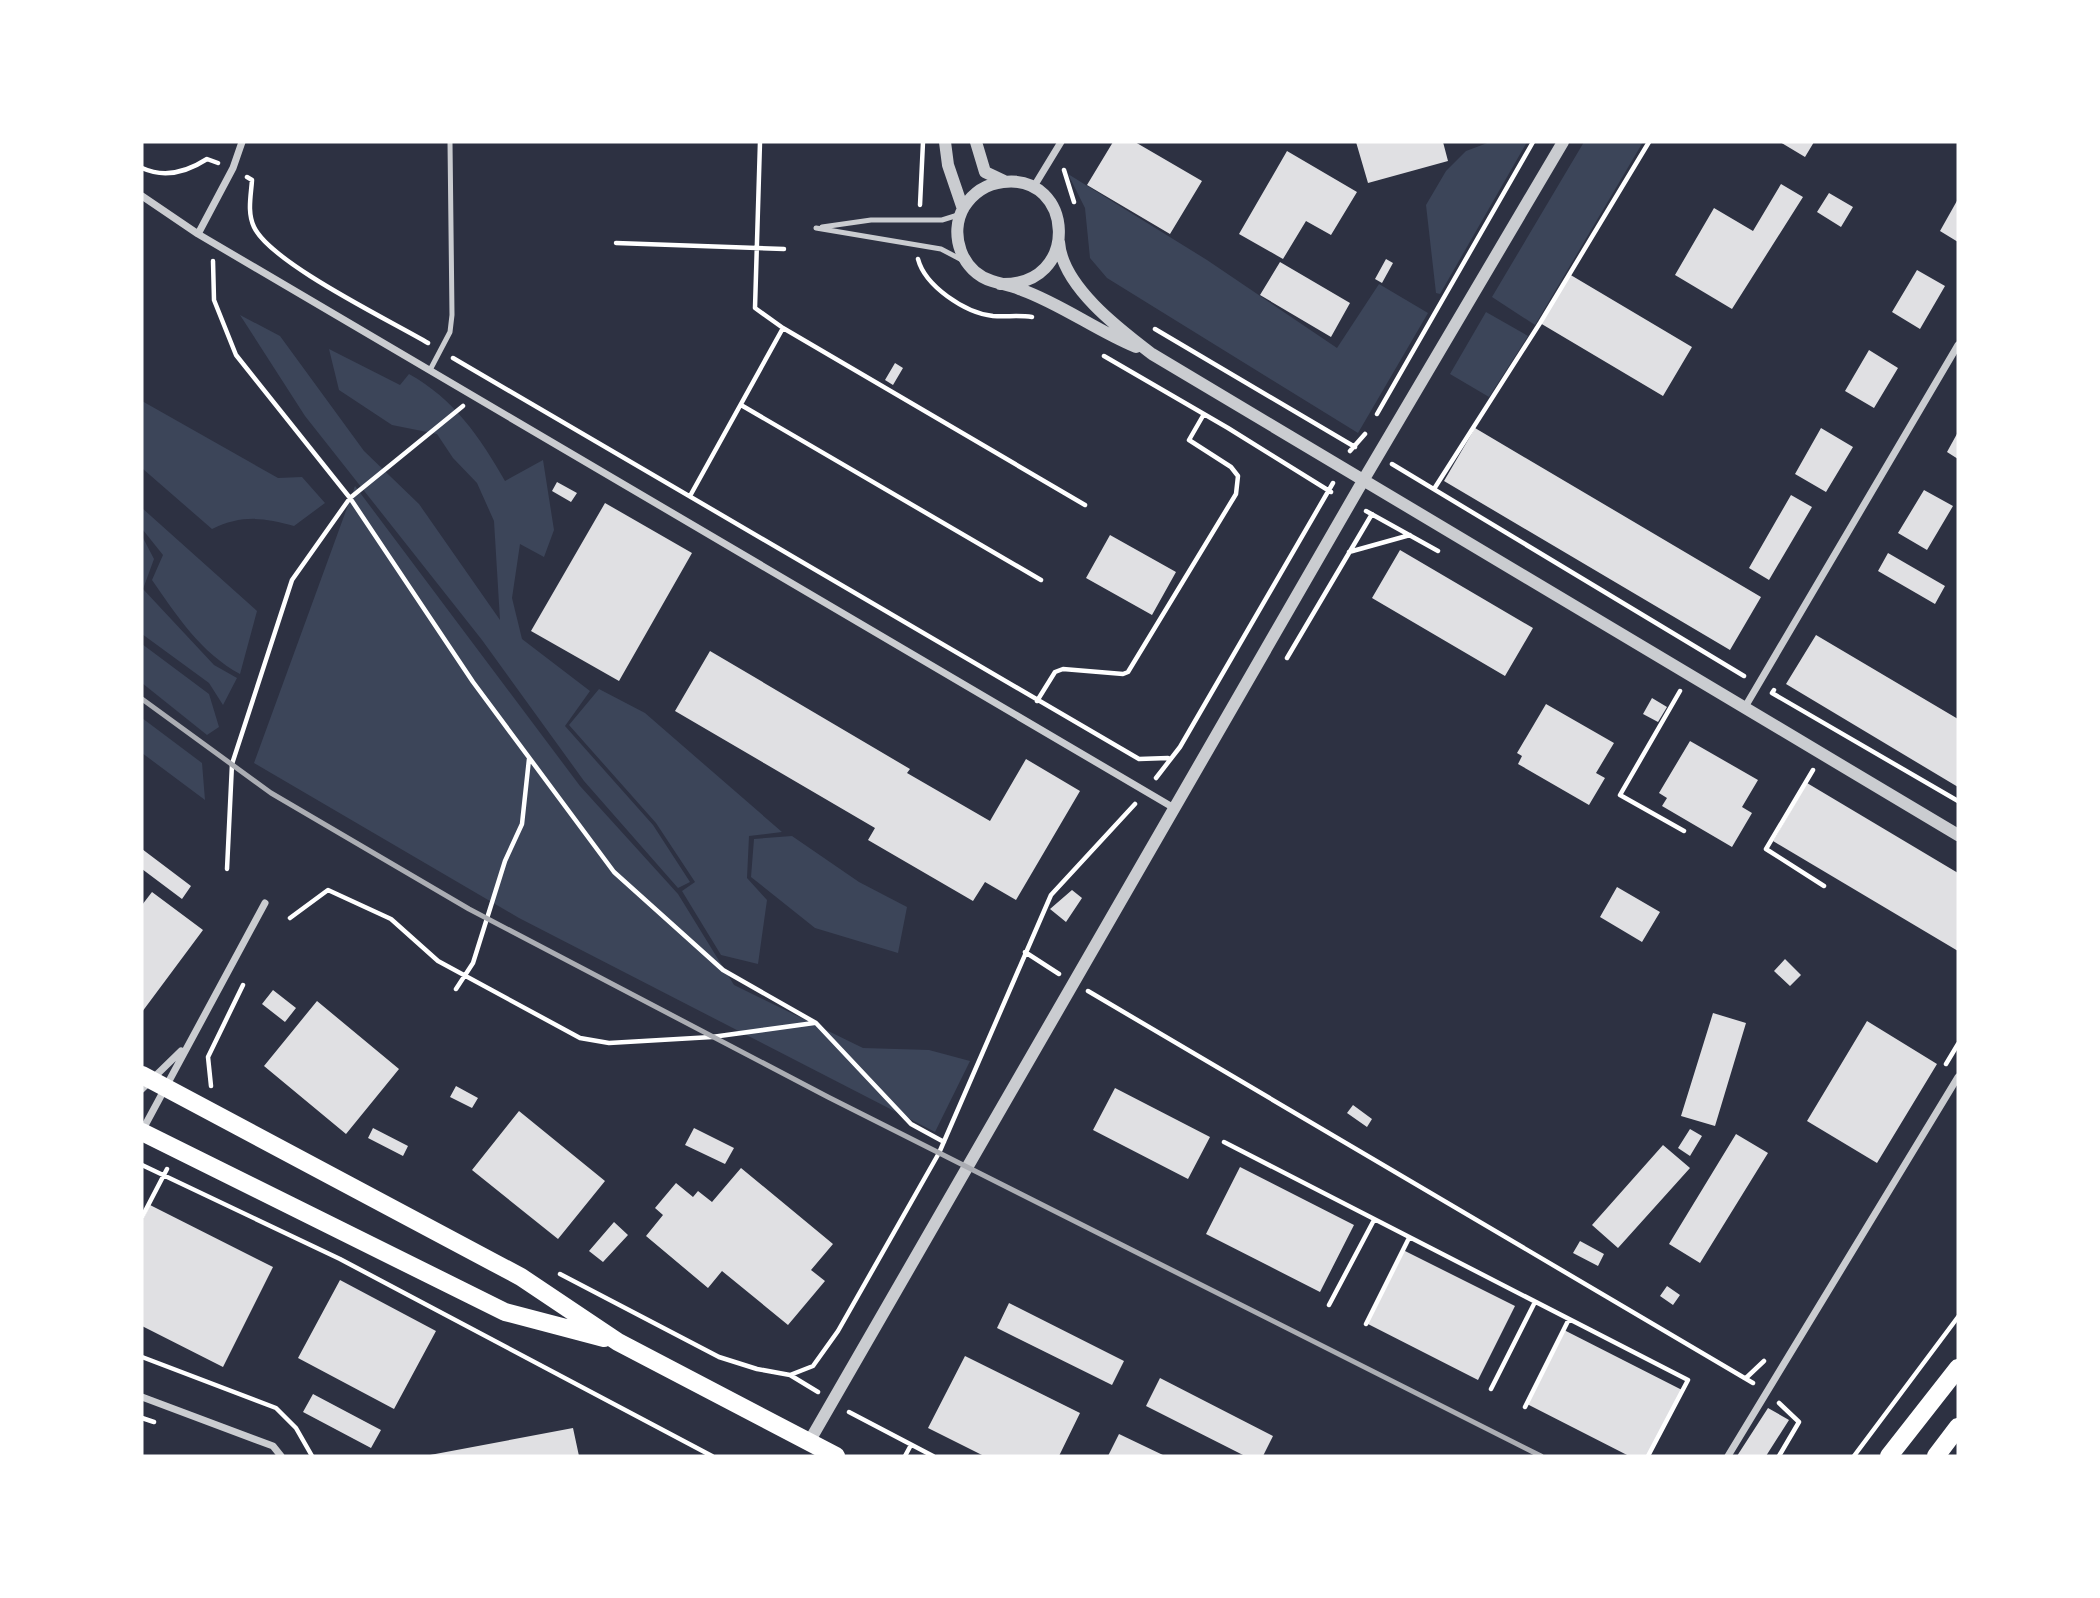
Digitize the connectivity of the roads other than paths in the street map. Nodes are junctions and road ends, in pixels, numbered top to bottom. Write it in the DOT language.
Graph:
graph roads {
  1 [pos="242,142"];
  2 [pos="450,142"];
  3 [pos="945,142"];
  4 [pos="976,142"];
  5 [pos="1061,142"];
  6 [pos="1563,142"];
  7 [pos="1007,182"];
  8 [pos="1033,188"];
  9 [pos="142,196"];
  10 [pos="962,211"];
  11 [pos="198,234"];
  12 [pos="1059,243"];
  13 [pos="966,262"];
  14 [pos="1000,284"];
  15 [pos="1958,345"];
  16 [pos="1152,354"];
  17 [pos="429,370"];
  18 [pos="1364,478"];
  19 [pos="1745,707"];
  20 [pos="1174,808"];
  21 [pos="1958,835"];
  22 [pos="265,903"];
  23 [pos="184,1048"];
  24 [pos="1958,1077"];
  25 [pos="149,1083"];
  26 [pos="142,1132"];
  27 [pos="618,1342"];
  28 [pos="1958,1368"];
  29 [pos="142,1397"];
  30 [pos="1958,1427"];
  31 [pos="808,1442"];
  32 [pos="281,1456"];
  33 [pos="836,1456"];
  34 [pos="1728,1456"];
  35 [pos="1889,1456"];
  36 [pos="1936,1456"];
  1 -- 11 [label="street"];
  2 -- 17 [label="lane"];
  3 -- 10 [label="street"];
  4 -- 7 [label="street"];
  5 -- 8 [label="street"];
  6 -- 18 [label="street"];
  7 -- 8 [label="street"];
  7 -- 10 [label="street"];
  8 -- 12 [label="street"];
  9 -- 11 [label="street"];
  10 -- 13 [label="street"];
  10 -- 13 [label="lane"];
  11 -- 17 [label="street"];
  12 -- 14 [label="street"];
  12 -- 16 [label="street"];
  13 -- 14 [label="street"];
  14 -- 16 [label="street"];
  15 -- 19 [label="street"];
  16 -- 18 [label="street"];
  17 -- 20 [label="street"];
  18 -- 19 [label="street"];
  18 -- 20 [label="street"];
  19 -- 21 [label="street"];
  20 -- 31 [label="street"];
  22 -- 23 [label="street"];
  23 -- 25 [label="street"];
  23 -- 25 [label="street"];
  24 -- 34 [label="street"];
  25 -- 26 [label="street"];
  25 -- 27 [label="main road"];
  26 -- 27 [label="main road"];
  27 -- 31 [label="main road"];
  28 -- 35 [label="main road"];
  29 -- 32 [label="street"];
  30 -- 36 [label="main road"];
  31 -- 33 [label="main road"];
}
